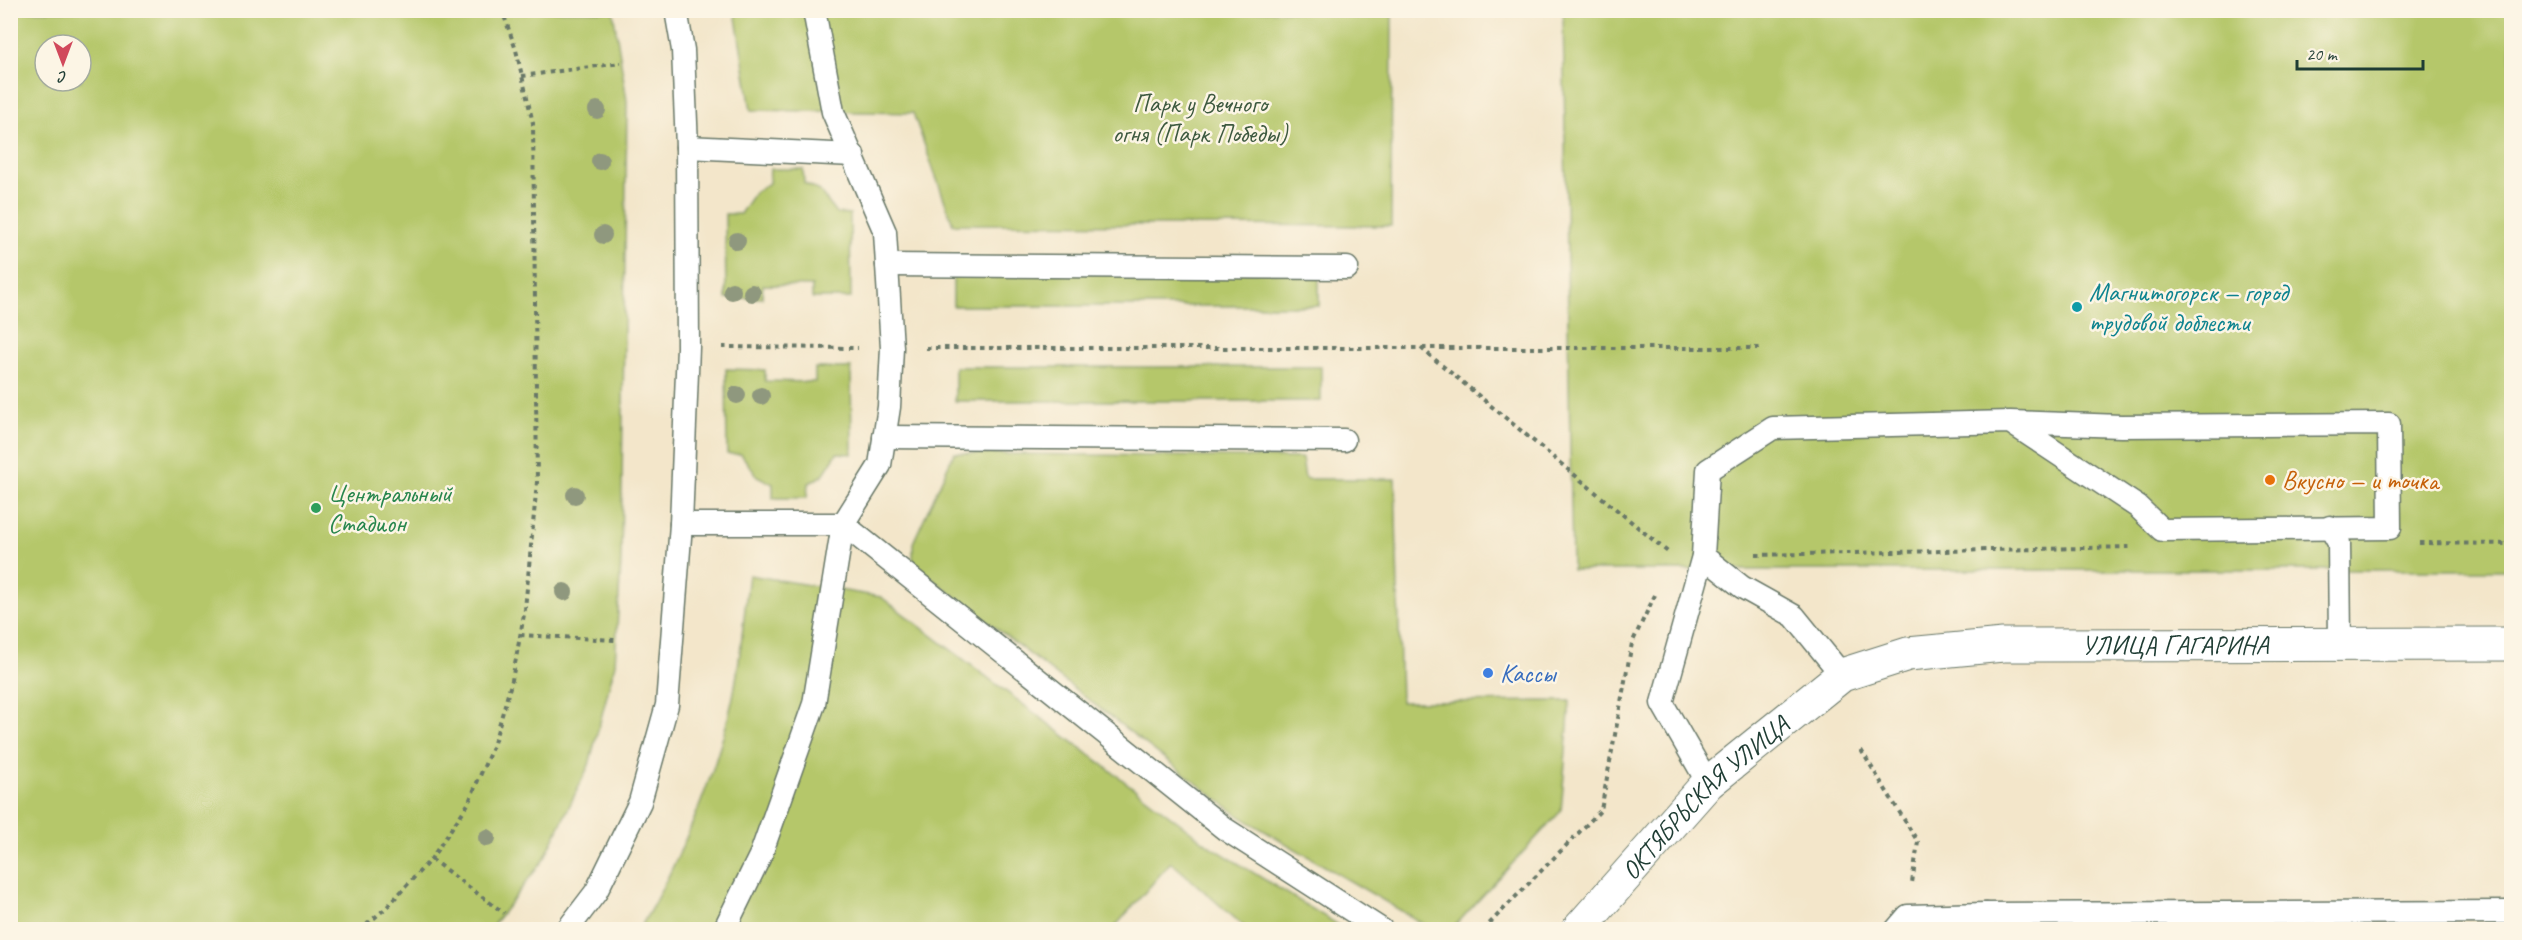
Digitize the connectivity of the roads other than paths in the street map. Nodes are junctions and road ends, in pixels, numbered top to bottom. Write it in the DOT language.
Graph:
graph roads {
  1 [pos="676,10"];
  2 [pos="819,13"];
  3 [pos="687,147"];
  4 [pos="853,155"];
  5 [pos="887,265"];
  6 [pos="1347,268"];
  7 [pos="2010,422"];
  8 [pos="884,437"];
  9 [pos="1344,440"];
  10 [pos="681,524"];
  11 [pos="843,524"];
  12 [pos="2330,527"];
  13 [pos="1703,556"];
  14 [pos="2340,643"];
  15 [pos="2511,644"];
  16 [pos="1842,675"];
  17 [pos="1708,783"];
  18 [pos="2511,912"];
  19 [pos="1986,922"];
  20 [pos="1902,923"];
  21 [pos="567,930"];
  22 [pos="724,930"];
  23 [pos="1382,930"];
  24 [pos="1578,930"];
  1 -- 3 [label="lane"];
  2 -- 4 [label="lane"];
  3 -- 4 [label="lane"];
  3 -- 10 [label="lane"];
  4 -- 5 [label="lane"];
  5 -- 6 [label="lane"];
  5 -- 8 [label="lane"];
  7 -- 12 [label="lane"];
  7 -- 12 [label="lane"];
  7 -- 13 [label="lane"];
  8 -- 9 [label="lane"];
  8 -- 11 [label="lane"];
  10 -- 11 [label="lane"];
  10 -- 21 [label="lane"];
  11 -- 22 [label="lane"];
  11 -- 23 [label="lane"];
  12 -- 14 [label="lane"];
  13 -- 16 [label="lane"];
  13 -- 17 [label="lane"];
  14 -- 15 [label="main road, УЛИЦА ГАГАРИНА"];
  14 -- 16 [label="main road, УЛИЦА ГАГАРИНА"];
  16 -- 17 [label="main road, ОКТЯБРЬСКАЯ УЛИЦА"];
  17 -- 24 [label="main road, ОКТЯБРЬСКАЯ УЛИЦА"];
  18 -- 19 [label="lane"];
  19 -- 20 [label="lane"];
}
